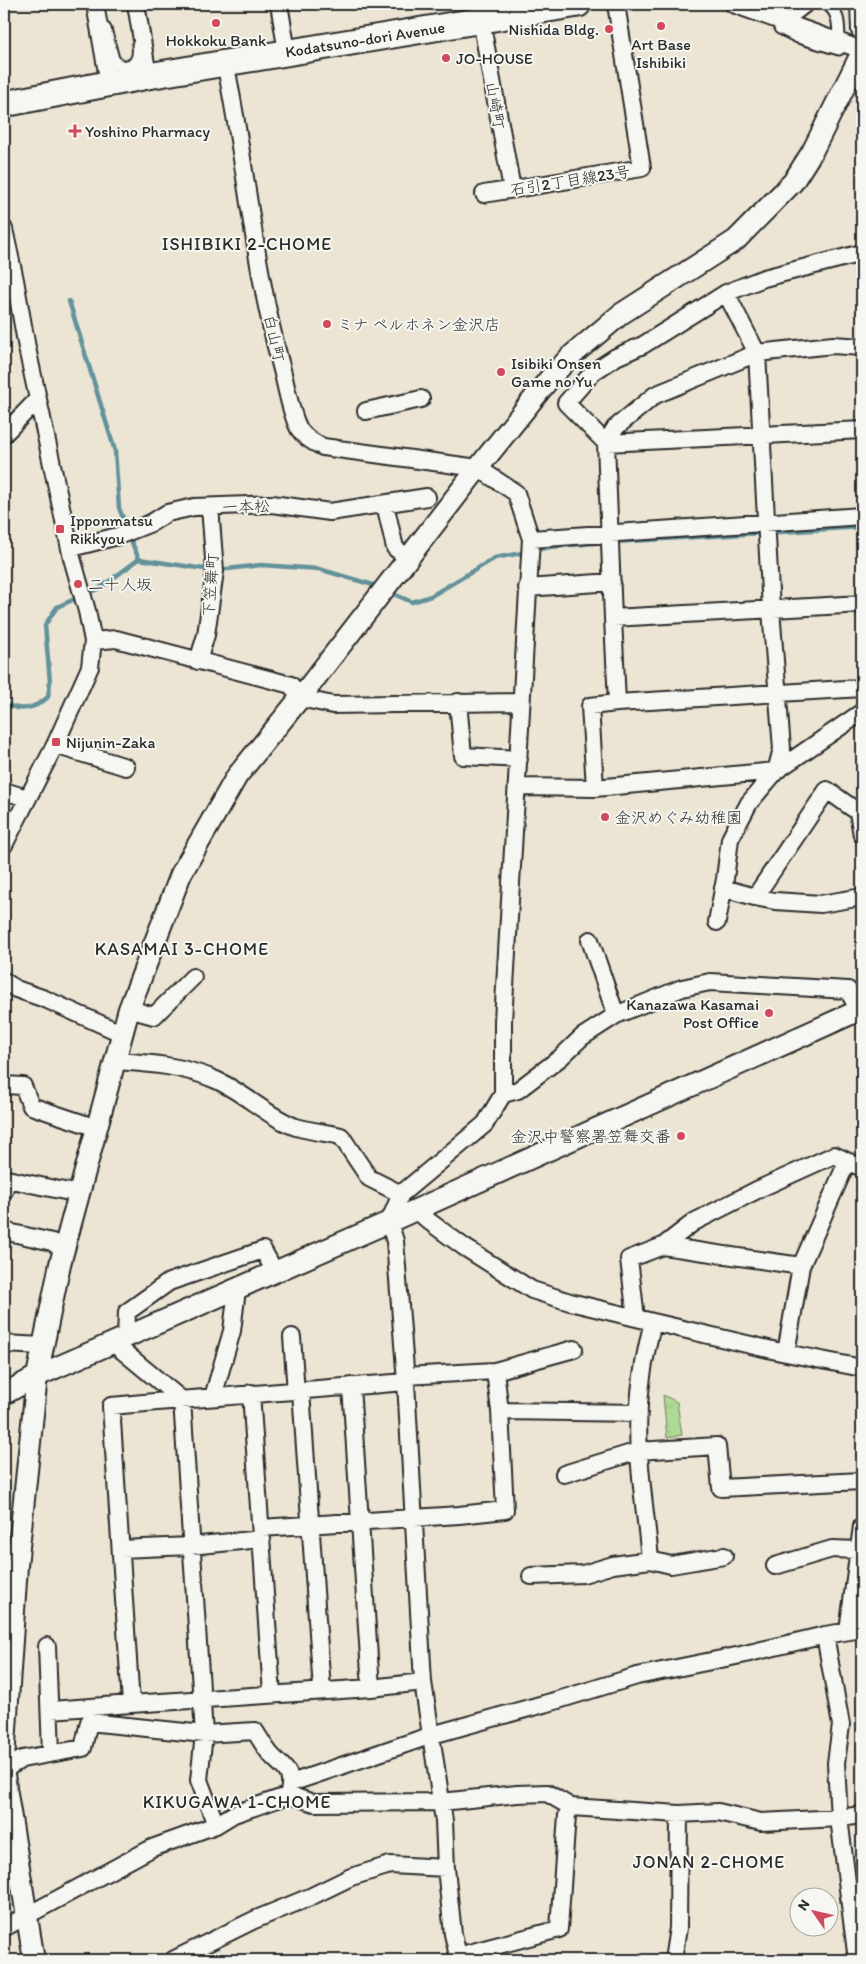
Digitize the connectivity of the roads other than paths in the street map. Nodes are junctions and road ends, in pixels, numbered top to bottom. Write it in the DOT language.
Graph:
graph roads {
  1 [pos="95,4"];
  2 [pos="100,4"];
  3 [pos="131,4"];
  4 [pos="136,4"];
  5 [pos="279,4"];
  6 [pos="578,4"];
  7 [pos="616,4"];
  8 [pos="809,4"];
  9 [pos="827,4"];
  10 [pos="862,4"];
  11 [pos="738,6"];
  12 [pos="481,20"];
  13 [pos="862,30"];
  14 [pos="839,42"];
  15 [pos="862,51"];
  16 [pos="287,52"];
  17 [pos="225,62"];
  18 [pos="148,76"];
  19 [pos="109,84"];
  20 [pos="4,104"];
  21 [pos="512,189"];
  22 [pos="484,194"];
  23 [pos="4,229"];
  24 [pos="862,253"];
  25 [pos="726,293"];
  26 [pos="862,347"];
  27 [pos="757,352"];
  28 [pos="38,399"];
  29 [pos="421,399"];
  30 [pos="366,411"];
  31 [pos="862,430"];
  32 [pos="4,434"];
  33 [pos="762,435"];
  34 [pos="606,443"];
  35 [pos="478,468"];
  36 [pos="426,497"];
  37 [pos="385,504"];
  38 [pos="210,507"];
  39 [pos="862,516"];
  40 [pos="767,523"];
  41 [pos="609,534"];
  42 [pos="532,539"];
  43 [pos="70,548"];
  44 [pos="408,558"];
  45 [pos="612,582"];
  46 [pos="528,588"];
  47 [pos="862,604"];
  48 [pos="771,610"];
  49 [pos="613,618"];
  50 [pos="93,640"];
  51 [pos="198,661"];
  52 [pos="862,688"];
  53 [pos="777,693"];
  54 [pos="300,698"];
  55 [pos="458,702"];
  56 [pos="522,702"];
  57 [pos="617,703"];
  58 [pos="862,712"];
  59 [pos="55,746"];
  60 [pos="519,759"];
  61 [pos="126,767"];
  62 [pos="776,771"];
  63 [pos="518,788"];
  64 [pos="595,788"];
  65 [pos="4,791"];
  66 [pos="26,798"];
  67 [pos="862,835"];
  68 [pos="4,845"];
  69 [pos="723,888"];
  70 [pos="755,897"];
  71 [pos="862,897"];
  72 [pos="717,922"];
  73 [pos="590,940"];
  74 [pos="193,977"];
  75 [pos="4,981"];
  76 [pos="129,1009"];
  77 [pos="861,1010"];
  78 [pos="616,1015"];
  79 [pos="123,1034"];
  80 [pos="115,1061"];
  81 [pos="4,1086"];
  82 [pos="503,1094"];
  83 [pos="97,1128"];
  84 [pos="855,1165"];
  85 [pos="4,1191"];
  86 [pos="79,1194"];
  87 [pos="401,1194"];
  88 [pos="416,1209"];
  89 [pos="389,1222"];
  90 [pos="4,1231"];
  91 [pos="663,1246"];
  92 [pos="64,1250"];
  93 [pos="801,1266"];
  94 [pos="275,1272"];
  95 [pos="237,1289"];
  96 [pos="636,1318"];
  97 [pos="653,1322"];
  98 [pos="292,1337"];
  99 [pos="119,1340"];
  100 [pos="4,1344"];
  101 [pos="43,1346"];
  102 [pos="574,1349"];
  103 [pos="786,1353"];
  104 [pos="862,1368"];
  105 [pos="495,1371"];
  106 [pos="37,1376"];
  107 [pos="406,1379"];
  108 [pos="351,1386"];
  109 [pos="298,1391"];
  110 [pos="251,1393"];
  111 [pos="4,1394"];
  112 [pos="214,1397"];
  113 [pos="182,1400"];
  114 [pos="500,1411"];
  115 [pos="639,1413"];
  116 [pos="638,1451"];
  117 [pos="564,1474"];
  118 [pos="862,1481"];
  119 [pos="414,1517"];
  120 [pos="361,1521"];
  121 [pos="311,1525"];
  122 [pos="862,1526"];
  123 [pos="261,1534"];
  124 [pos="190,1546"];
  125 [pos="121,1549"];
  126 [pos="858,1550"];
  127 [pos="724,1556"];
  128 [pos="650,1560"];
  129 [pos="775,1566"];
  130 [pos="531,1576"];
  131 [pos="855,1630"];
  132 [pos="825,1635"];
  133 [pos="47,1646"];
  134 [pos="423,1682"];
  135 [pos="371,1688"];
  136 [pos="322,1690"];
  137 [pos="272,1694"];
  138 [pos="202,1700"];
  139 [pos="131,1704"];
  140 [pos="51,1710"];
  141 [pos="204,1734"];
  142 [pos="432,1735"];
  143 [pos="51,1753"];
  144 [pos="4,1759"];
  145 [pos="4,1770"];
  146 [pos="4,1775"];
  147 [pos="290,1789"];
  148 [pos="441,1802"];
  149 [pos="571,1808"];
  150 [pos="679,1814"];
  151 [pos="862,1815"];
  152 [pos="840,1818"];
  153 [pos="216,1825"];
  154 [pos="446,1868"];
  155 [pos="27,1916"];
  156 [pos="4,1928"];
  157 [pos="459,1958"];
  158 [pos="34,1960"];
  159 [pos="173,1960"];
  160 [pos="673,1960"];
  161 [pos="858,1960"];
  1 -- 19 [label="street"];
  2 -- 3 [label="street"];
  4 -- 18 [label="street"];
  5 -- 16 [label="street"];
  6 -- 12 [label="main road, Kodatsuno-dori Avenue"];
  7 -- 21 [label="street, 石引2丁目線23号"];
  8 -- 11 [label="street"];
  9 -- 14 [label="street"];
  10 -- 13 [label="street"];
  11 -- 14 [label="street"];
  12 -- 16 [label="main road, Kodatsuno-dori Avenue"];
  12 -- 21 [label="street, 山崎町"];
  14 -- 15 [label="street"];
  15 -- 35 [label="street"];
  16 -- 17 [label="main road, Kodatsuno-dori Avenue"];
  17 -- 18 [label="main road, Kodatsuno-dori Avenue"];
  17 -- 35 [label="street, 白山町"];
  18 -- 19 [label="main road, Kodatsuno-dori Avenue"];
  19 -- 20 [label="main road, Kodatsuno-dori Avenue"];
  21 -- 22 [label="street, 石引2丁目線23号"];
  23 -- 28 [label="street"];
  24 -- 25 [label="street"];
  25 -- 27 [label="street"];
  25 -- 34 [label="street"];
  26 -- 27 [label="street"];
  27 -- 33 [label="street"];
  27 -- 34 [label="street"];
  28 -- 32 [label="street"];
  28 -- 43 [label="street"];
  29 -- 30 [label="street"];
  31 -- 33 [label="street"];
  33 -- 34 [label="street"];
  33 -- 40 [label="street"];
  34 -- 41 [label="street"];
  35 -- 42 [label="street"];
  35 -- 44 [label="street"];
  36 -- 37 [label="street, 一本松"];
  37 -- 38 [label="street, 一本松"];
  37 -- 44 [label="street"];
  38 -- 43 [label="street, 一本松"];
  38 -- 51 [label="street, 下笠舞町"];
  39 -- 40 [label="street"];
  40 -- 41 [label="street"];
  40 -- 48 [label="street"];
  41 -- 42 [label="street"];
  41 -- 45 [label="street"];
  42 -- 46 [label="street"];
  43 -- 50 [label="street"];
  44 -- 54 [label="street"];
  45 -- 46 [label="street"];
  45 -- 49 [label="street"];
  46 -- 56 [label="street"];
  47 -- 48 [label="street"];
  48 -- 49 [label="street"];
  48 -- 53 [label="street"];
  49 -- 57 [label="street"];
  50 -- 51 [label="street"];
  50 -- 59 [label="street"];
  51 -- 54 [label="street"];
  52 -- 53 [label="street"];
  53 -- 57 [label="street"];
  53 -- 62 [label="street"];
  54 -- 55 [label="street"];
  54 -- 76 [label="street"];
  55 -- 56 [label="street"];
  55 -- 60 [label="street"];
  56 -- 60 [label="street"];
  57 -- 64 [label="street"];
  58 -- 62 [label="street"];
  59 -- 61 [label="street"];
  59 -- 66 [label="street"];
  60 -- 63 [label="street"];
  62 -- 64 [label="street"];
  62 -- 69 [label="street"];
  63 -- 64 [label="street"];
  63 -- 82 [label="street"];
  65 -- 66 [label="street"];
  66 -- 68 [label="street"];
  67 -- 70 [label="street"];
  69 -- 70 [label="street"];
  69 -- 72 [label="street"];
  70 -- 71 [label="street"];
  73 -- 78 [label="street"];
  74 -- 76 [label="street"];
  75 -- 79 [label="street"];
  76 -- 79 [label="street"];
  77 -- 78 [label="street"];
  77 -- 88 [label="street"];
  78 -- 82 [label="street"];
  79 -- 80 [label="street"];
  80 -- 83 [label="street"];
  80 -- 87 [label="street"];
  81 -- 83 [label="street"];
  82 -- 87 [label="street"];
  83 -- 86 [label="street"];
  84 -- 91 [label="street"];
  84 -- 93 [label="street"];
  85 -- 86 [label="street"];
  86 -- 92 [label="street"];
  87 -- 89 [label="street"];
  88 -- 89 [label="street"];
  88 -- 96 [label="street"];
  89 -- 94 [label="street"];
  89 -- 107 [label="street"];
  90 -- 92 [label="street"];
  91 -- 93 [label="street"];
  91 -- 96 [label="street"];
  92 -- 101 [label="street"];
  93 -- 103 [label="street"];
  94 -- 95 [label="street"];
  94 -- 99 [label="street"];
  95 -- 99 [label="street"];
  95 -- 112 [label="street"];
  96 -- 97 [label="street"];
  97 -- 103 [label="street"];
  97 -- 115 [label="street"];
  98 -- 109 [label="street"];
  99 -- 106 [label="street"];
  99 -- 113 [label="street"];
  100 -- 101 [label="street"];
  101 -- 106 [label="street"];
  102 -- 105 [label="street"];
  103 -- 104 [label="street"];
  105 -- 107 [label="street"];
  105 -- 114 [label="street"];
  106 -- 111 [label="street"];
  106 -- 144 [label="street"];
  107 -- 108 [label="street"];
  107 -- 119 [label="street"];
  108 -- 109 [label="street"];
  108 -- 120 [label="street"];
  109 -- 110 [label="street"];
  109 -- 121 [label="street"];
  110 -- 112 [label="street"];
  110 -- 123 [label="street"];
  112 -- 113 [label="street"];
  113 -- 124 [label="street"];
  113 -- 125 [label="street"];
  114 -- 115 [label="street"];
  114 -- 119 [label="street"];
  115 -- 116 [label="street"];
  116 -- 117 [label="street"];
  116 -- 118 [label="street"];
  116 -- 128 [label="street"];
  119 -- 120 [label="street"];
  119 -- 134 [label="street"];
  120 -- 121 [label="street"];
  120 -- 135 [label="street"];
  121 -- 123 [label="street"];
  121 -- 136 [label="street"];
  122 -- 126 [label="street"];
  123 -- 124 [label="street"];
  123 -- 137 [label="street"];
  124 -- 125 [label="street"];
  124 -- 138 [label="street"];
  125 -- 139 [label="street"];
  126 -- 129 [label="street"];
  126 -- 131 [label="street"];
  127 -- 128 [label="street"];
  128 -- 130 [label="street"];
  131 -- 132 [label="street"];
  132 -- 142 [label="street"];
  132 -- 152 [label="street"];
  133 -- 140 [label="street"];
  134 -- 135 [label="street"];
  134 -- 142 [label="street"];
  135 -- 136 [label="street"];
  136 -- 137 [label="street"];
  137 -- 138 [label="street"];
  138 -- 139 [label="street"];
  138 -- 141 [label="street"];
  139 -- 140 [label="street"];
  140 -- 143 [label="street"];
  141 -- 143 [label="street"];
  141 -- 147 [label="street"];
  141 -- 153 [label="street"];
  142 -- 147 [label="street"];
  142 -- 148 [label="street"];
  143 -- 145 [label="street"];
  146 -- 155 [label="street"];
  147 -- 148 [label="street"];
  147 -- 153 [label="street"];
  148 -- 149 [label="street"];
  148 -- 154 [label="street"];
  149 -- 150 [label="street"];
  149 -- 157 [label="street"];
  150 -- 152 [label="street"];
  150 -- 160 [label="street"];
  151 -- 152 [label="street"];
  152 -- 161 [label="street"];
  153 -- 155 [label="street"];
  154 -- 157 [label="street"];
  154 -- 159 [label="street"];
  155 -- 156 [label="street"];
  155 -- 158 [label="street"];
}
